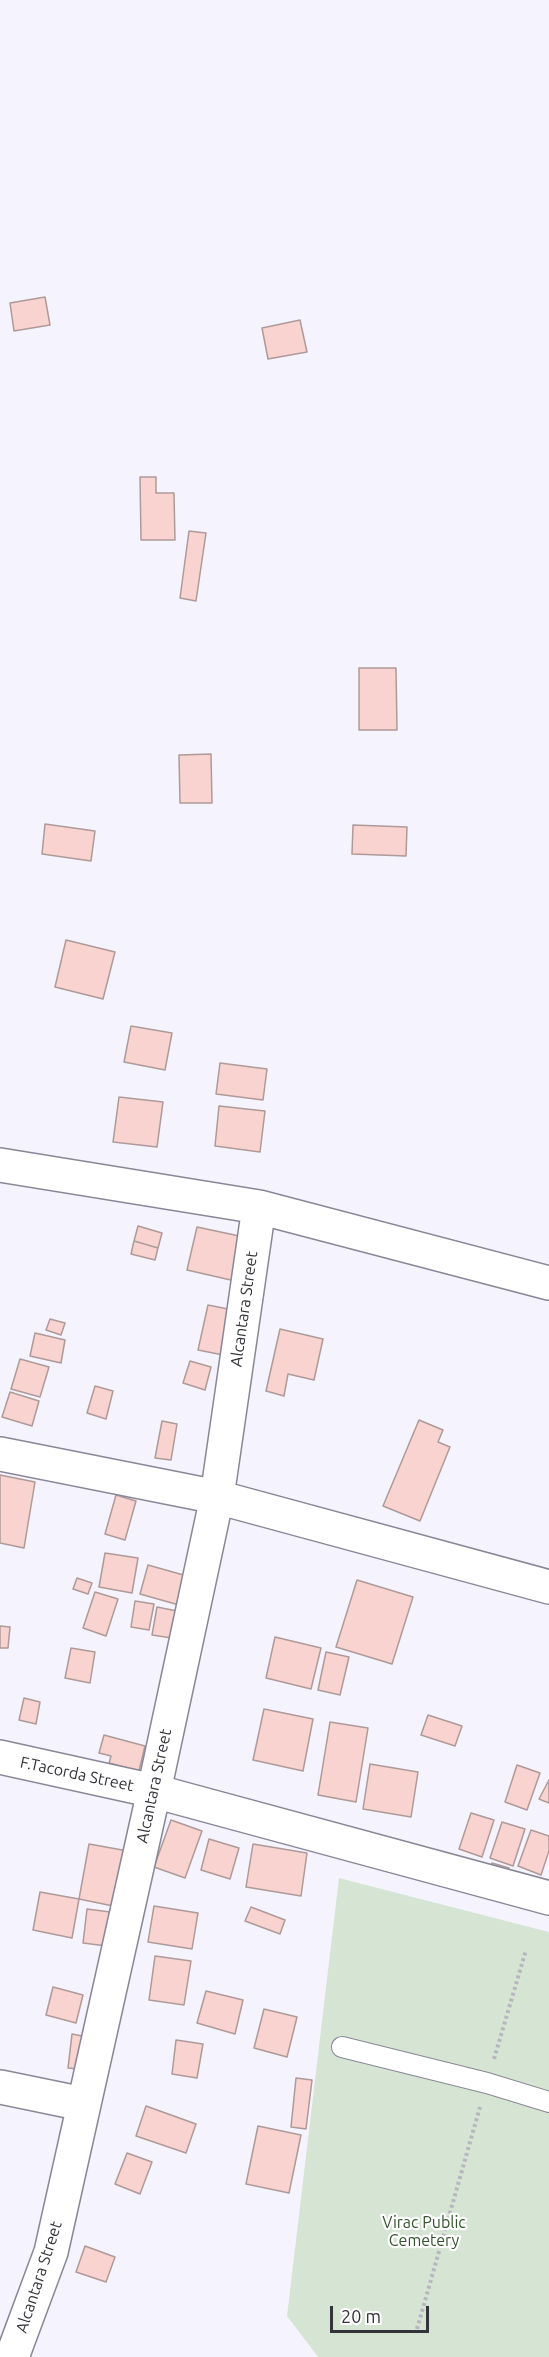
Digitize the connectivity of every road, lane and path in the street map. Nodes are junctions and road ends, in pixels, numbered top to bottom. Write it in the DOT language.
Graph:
graph roads {
  1 [pos="0,1165"];
  2 [pos="259,1207"];
  3 [pos="549,1283"];
  4 [pos="0,1454"];
  5 [pos="217,1497"];
  6 [pos="549,1587"];
  7 [pos="0,1757"];
  8 [pos="154,1791"];
  9 [pos="549,1898"];
  10 [pos="526,1950"];
  11 [pos="342,2047"];
  12 [pos="486,2084"];
  13 [pos="0,2087"];
  14 [pos="549,2102"];
  15 [pos="83,2104"];
  16 [pos="417,2329"];
  17 [pos="16,2347"];
  1 -- 2 [label="street"];
  2 -- 3 [label="street"];
  2 -- 5 [label="street, Alcantara Street"];
  4 -- 5 [label="street"];
  5 -- 6 [label="street"];
  5 -- 8 [label="street, Alcantara Street"];
  7 -- 8 [label="street, F.Tacorda Street"];
  8 -- 9 [label="street, F.Tacorda Street"];
  8 -- 15 [label="street, Alcantara Street"];
  10 -- 12 [label="path"];
  11 -- 12 [label="lane"];
  12 -- 14 [label="lane"];
  12 -- 16 [label="path"];
  13 -- 15 [label="street"];
  15 -- 17 [label="street, Alcantara Street"];
}
